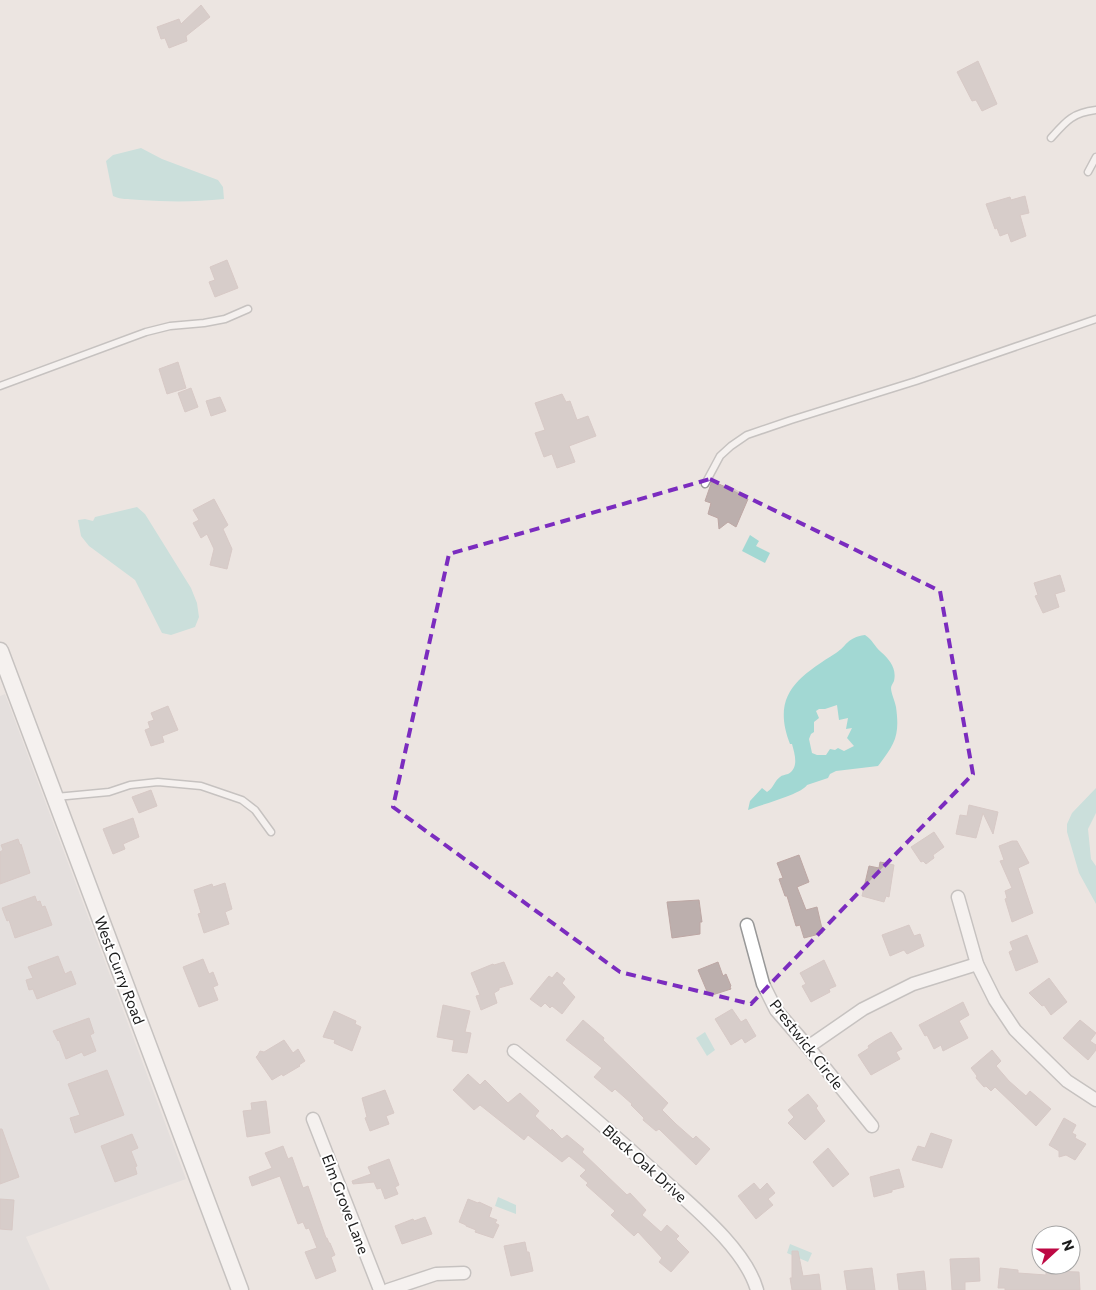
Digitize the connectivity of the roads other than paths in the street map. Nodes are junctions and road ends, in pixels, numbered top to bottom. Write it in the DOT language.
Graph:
graph roads {
  1 [pos="1096,110"];
  2 [pos="1051,138"];
  3 [pos="1096,157"];
  4 [pos="1088,172"];
  5 [pos="248,309"];
  6 [pos="1096,319"];
  7 [pos="0,386"];
  8 [pos="705,484"];
  9 [pos="0,650"];
  10 [pos="55,797"];
  11 [pos="271,832"];
  12 [pos="958,897"];
  13 [pos="747,925"];
  14 [pos="977,964"];
  15 [pos="808,1047"];
  16 [pos="514,1051"];
  17 [pos="1096,1100"];
  18 [pos="312,1118"];
  19 [pos="872,1126"];
  20 [pos="464,1272"];
  21 [pos="240,1290"];
  22 [pos="380,1290"];
  23 [pos="388,1290"];
  24 [pos="757,1290"];
  1 -- 2 [label="lane"];
  3 -- 4 [label="lane"];
  5 -- 7 [label="lane"];
  6 -- 8 [label="lane"];
  9 -- 10 [label="street, West Curry Road"];
  10 -- 11 [label="lane"];
  10 -- 21 [label="street, West Curry Road"];
  12 -- 14 [label="street"];
  13 -- 15 [label="street, Prestwick Circle"];
  14 -- 15 [label="street"];
  14 -- 17 [label="street"];
  15 -- 19 [label="street, Prestwick Circle"];
  16 -- 24 [label="street, Black Oak Drive"];
  18 -- 22 [label="street, Elm Grove Lane"];
  20 -- 23 [label="street"];
}
